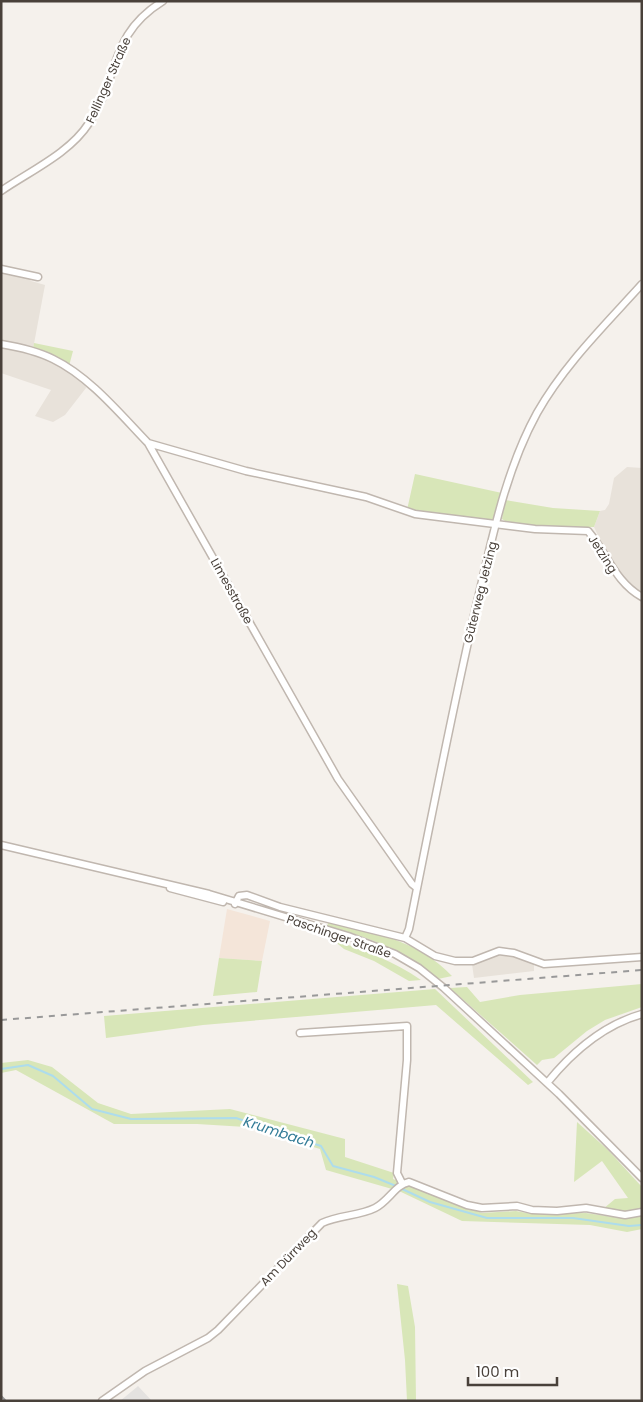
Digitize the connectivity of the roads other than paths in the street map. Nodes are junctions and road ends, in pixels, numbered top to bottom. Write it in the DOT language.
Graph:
graph roads {
  1 [pos="163,1"];
  2 [pos="1,191"];
  3 [pos="1,268"];
  4 [pos="38,276"];
  5 [pos="642,284"];
  6 [pos="1,344"];
  7 [pos="148,443"];
  8 [pos="497,525"];
  9 [pos="642,597"];
  10 [pos="1,845"];
  11 [pos="417,888"];
  12 [pos="235,904"];
  13 [pos="405,938"];
  14 [pos="642,957"];
  15 [pos="642,1014"];
  16 [pos="300,1033"];
  17 [pos="547,1083"];
  18 [pos="642,1178"];
  19 [pos="402,1183"];
  20 [pos="642,1212"];
  21 [pos="102,1401"];
  1 -- 2 [label="street, Fellinger Straße"];
  3 -- 4 [label="street"];
  5 -- 8 [label="street, Güterweg Jetzing"];
  6 -- 7 [label="street, Limesstraße"];
  7 -- 8 [label="street"];
  7 -- 11 [label="street, Limesstraße"];
  8 -- 9 [label="street, Jetzing"];
  8 -- 11 [label="street, Güterweg Jetzing"];
  10 -- 12 [label="street, Paschinger Straße"];
  11 -- 13 [label="street, Güterweg Jetzing"];
  12 -- 13 [label="street"];
  12 -- 17 [label="street, Paschinger Straße"];
  13 -- 14 [label="street"];
  15 -- 17 [label="street"];
  16 -- 19 [label="street"];
  17 -- 18 [label="street, Paschinger Straße"];
  19 -- 20 [label="street"];
  19 -- 21 [label="street, Am Dürrweg"];
}
